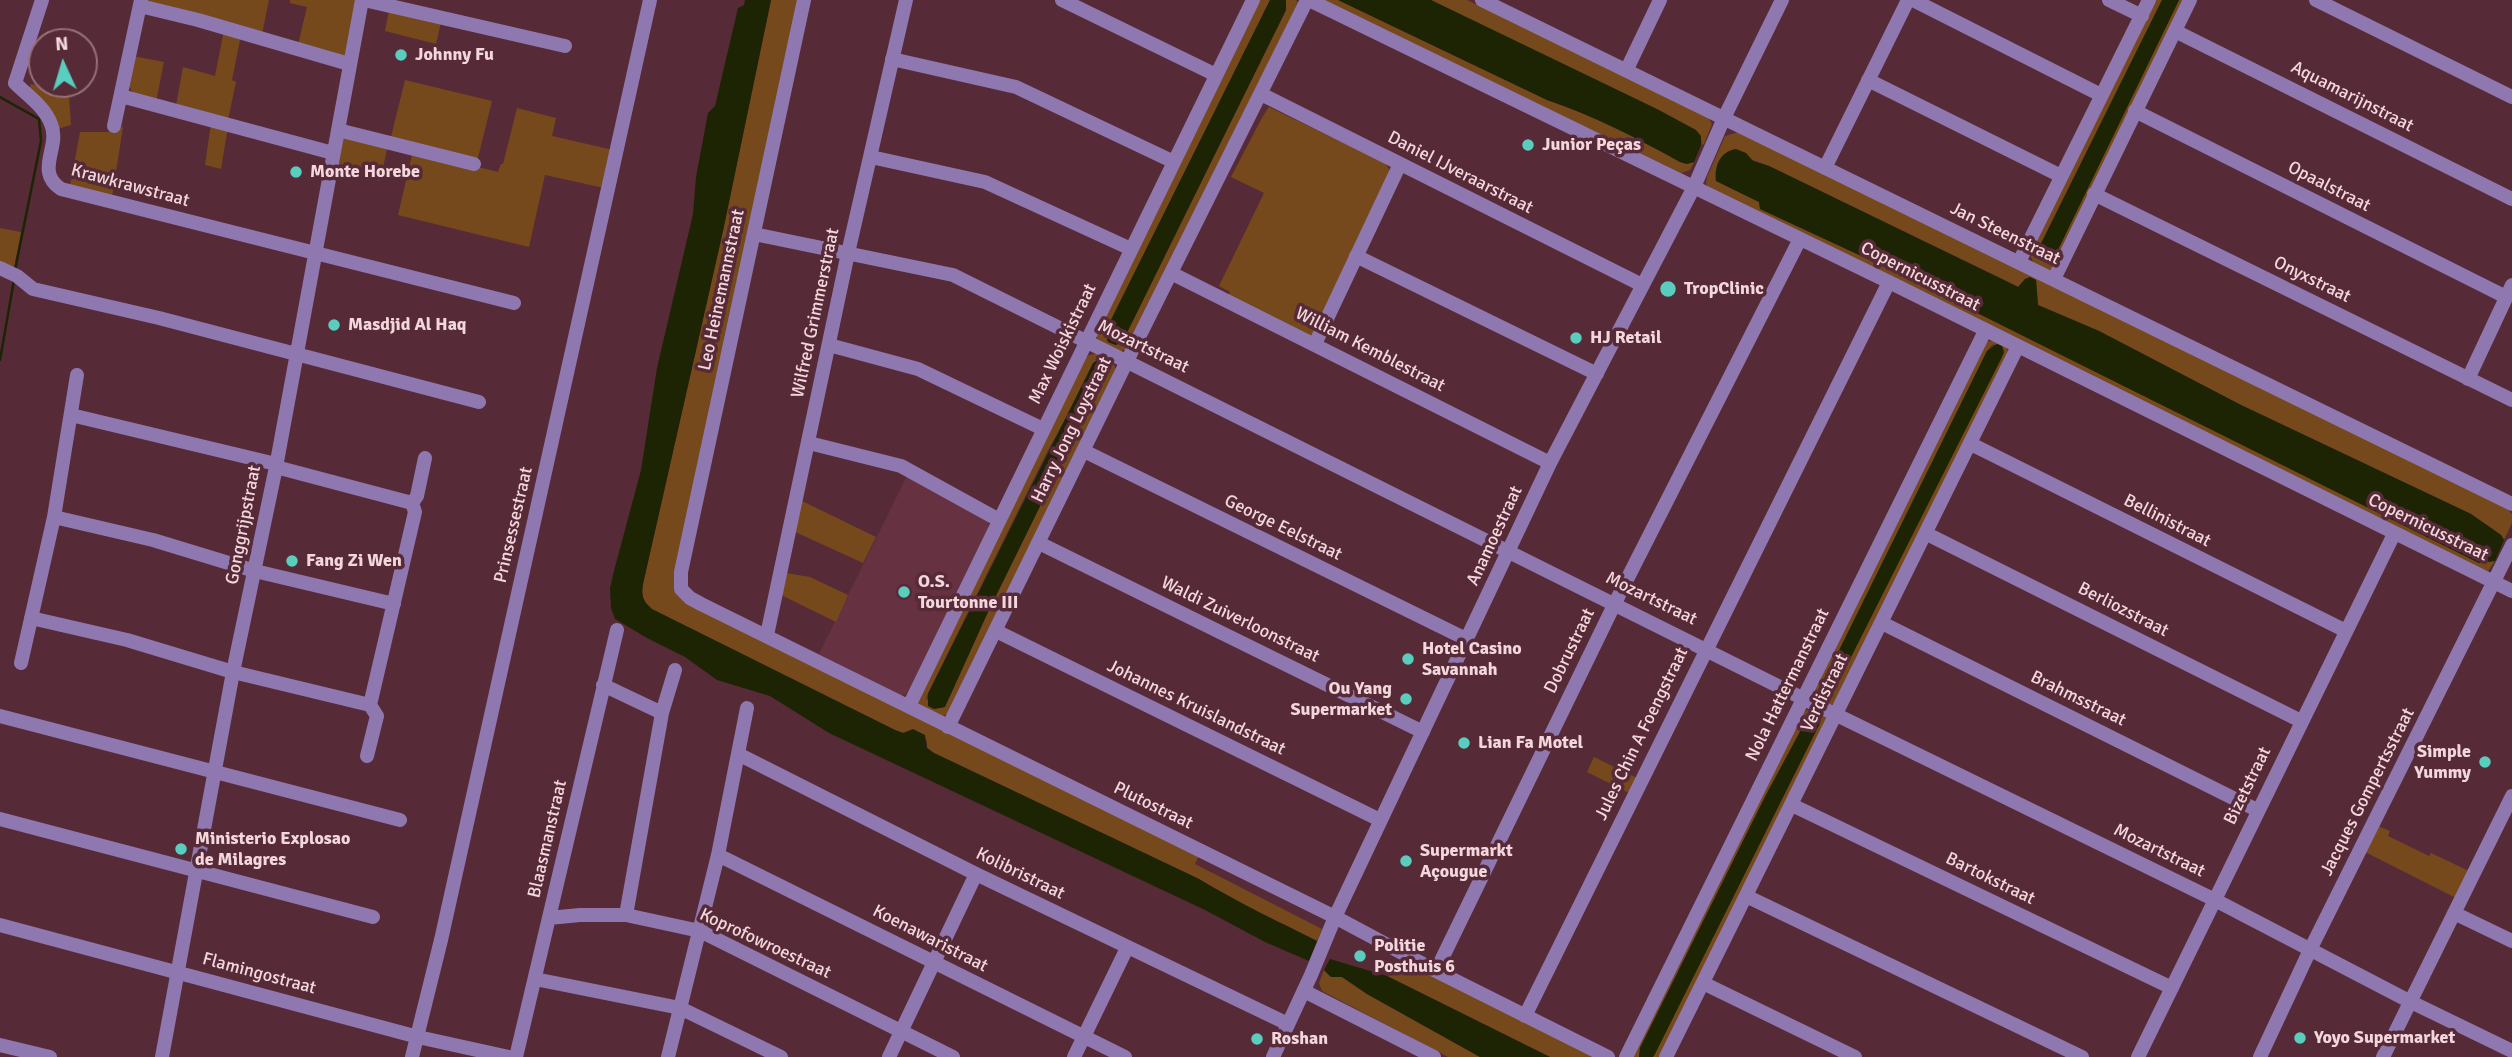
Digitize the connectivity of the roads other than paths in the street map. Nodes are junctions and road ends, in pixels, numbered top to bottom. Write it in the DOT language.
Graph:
graph roads {
  1 [pos="42,0"];
  2 [pos="363,0"];
  3 [pos="650,0"];
  4 [pos="804,0"];
  5 [pos="906,0"];
  6 [pos="1062,0"];
  7 [pos="1253,0"];
  8 [pos="1308,0"];
  9 [pos="1482,0"];
  10 [pos="1660,0"];
  11 [pos="1782,0"];
  12 [pos="1908,0"];
  13 [pos="1913,0"];
  14 [pos="2109,0"];
  15 [pos="2149,0"];
  16 [pos="2190,0"];
  17 [pos="2316,0"];
  18 [pos="141,3"];
  19 [pos="2141,16"];
  20 [pos="2175,31"];
  21 [pos="565,46"];
  22 [pos="892,59"];
  23 [pos="349,64"];
  24 [pos="1627,69"];
  25 [pos="1216,75"];
  26 [pos="0,78"];
  27 [pos="1868,80"];
  28 [pos="15,83"];
  29 [pos="1261,94"];
  30 [pos="2101,95"];
  31 [pos="121,96"];
  32 [pos="2512,97"];
  33 [pos="2135,111"];
  34 [pos="1724,118"];
  35 [pos="114,126"];
  36 [pos="338,130"];
  37 [pos="333,153"];
  38 [pos="871,157"];
  39 [pos="1174,162"];
  40 [pos="474,164"];
  41 [pos="1400,164"];
  42 [pos="1825,168"];
  43 [pos="2061,176"];
  44 [pos="1694,187"];
  45 [pos="2094,194"];
  46 [pos="2512,199"];
  47 [pos="754,234"];
  48 [pos="1800,239"];
  49 [pos="1130,249"];
  50 [pos="316,252"];
  51 [pos="848,253"];
  52 [pos="1356,256"];
  53 [pos="2019,262"];
  54 [pos="9,272"];
  55 [pos="1171,273"];
  56 [pos="2054,279"];
  57 [pos="1889,282"];
  58 [pos="1642,285"];
  59 [pos="2509,291"];
  60 [pos="514,303"];
  61 [pos="1985,331"];
  62 [pos="1086,341"];
  63 [pos="1315,344"];
  64 [pos="829,345"];
  65 [pos="2018,346"];
  66 [pos="296,355"];
  67 [pos="1127,361"];
  68 [pos="1597,374"];
  69 [pos="76,375"];
  70 [pos="2468,379"];
  71 [pos="2512,400"];
  72 [pos="479,402"];
  73 [pos="71,415"];
  74 [pos="1043,429"];
  75 [pos="808,443"];
  76 [pos="1971,444"];
  77 [pos="1084,451"];
  78 [pos="425,458"];
  79 [pos="1550,463"];
  80 [pos="276,465"];
  81 [pos="412,503"];
  82 [pos="2512,504"];
  83 [pos="54,517"];
  84 [pos="999,520"];
  85 [pos="1927,534"];
  86 [pos="2394,534"];
  87 [pos="1039,542"];
  88 [pos="2512,545"];
  89 [pos="1509,551"];
  90 [pos="255,571"];
  91 [pos="2496,578"];
  92 [pos="681,589"];
  93 [pos="2512,591"];
  94 [pos="1615,603"];
  95 [pos="394,604"];
  96 [pos="30,618"];
  97 [pos="1882,623"];
  98 [pos="617,629"];
  99 [pos="996,631"];
  100 [pos="2346,631"];
  101 [pos="767,635"];
  102 [pos="1466,639"];
  103 [pos="1706,648"];
  104 [pos="21,663"];
  105 [pos="675,670"];
  106 [pos="233,672"];
  107 [pos="603,685"];
  108 [pos="1802,698"];
  109 [pos="370,705"];
  110 [pos="909,706"];
  111 [pos="747,708"];
  112 [pos="662,713"];
  113 [pos="1836,714"];
  114 [pos="0,716"];
  115 [pos="2301,721"];
  116 [pos="948,727"];
  117 [pos="1423,732"];
  118 [pos="738,754"];
  119 [pos="367,756"];
  120 [pos="215,771"];
  121 [pos="2512,796"];
  122 [pos="1792,805"];
  123 [pos="2257,810"];
  124 [pos="0,820"];
  125 [pos="400,820"];
  126 [pos="1380,820"];
  127 [pos="2505,826"];
  128 [pos="718,855"];
  129 [pos="195,871"];
  130 [pos="976,874"];
  131 [pos="1746,895"];
  132 [pos="2215,900"];
  133 [pos="2454,913"];
  134 [pos="626,915"];
  135 [pos="373,917"];
  136 [pos="1335,917"];
  137 [pos="549,918"];
  138 [pos="0,925"];
  139 [pos="700,931"];
  140 [pos="2512,941"];
  141 [pos="1127,948"];
  142 [pos="2310,950"];
  143 [pos="934,962"];
  144 [pos="1436,971"];
  145 [pos="176,972"];
  146 [pos="535,979"];
  147 [pos="1703,983"];
  148 [pos="2172,988"];
  149 [pos="1304,991"];
  150 [pos="2409,1001"];
  151 [pos="680,1008"];
  152 [pos="1525,1016"];
  153 [pos="1287,1024"];
  154 [pos="901,1031"];
  155 [pos="418,1037"];
  156 [pos="1084,1037"];
  157 [pos="0,1045"];
  158 [pos="2512,1051"];
  159 [pos="50,1057"];
  160 [pos="162,1057"];
  161 [pos="412,1057"];
  162 [pos="509,1057"];
  163 [pos="516,1057"];
  164 [pos="668,1057"];
  165 [pos="781,1057"];
  166 [pos="889,1057"];
  167 [pos="953,1057"];
  168 [pos="1074,1057"];
  169 [pos="1125,1057"];
  170 [pos="1273,1057"];
  171 [pos="1434,1057"];
  172 [pos="1608,1057"];
  173 [pos="1626,1057"];
  174 [pos="1666,1057"];
  175 [pos="1855,1057"];
  176 [pos="2082,1057"];
  177 [pos="2138,1057"];
  178 [pos="2260,1057"];
  179 [pos="2383,1057"];
  1 -- 28 [label="street"];
  2 -- 21 [label="street"];
  2 -- 23 [label="street, Gonggrijpstraat"];
  3 -- 155 [label="street, Prinsessestraat"];
  4 -- 47 [label="street, Leo Heinemannstraat"];
  5 -- 22 [label="street, Wilfred Grimmerstraat"];
  6 -- 25 [label="street"];
  7 -- 25 [label="street, Max Woiskistraat"];
  8 -- 29 [label="street, Harry Jong Loystraat"];
  8 -- 44 [label="street, Copernicusstraat"];
  9 -- 24 [label="street, Jan Steenstraat"];
  10 -- 24 [label="street"];
  11 -- 34 [label="street, Anamoestraat"];
  12 -- 27 [label="street"];
  13 -- 30 [label="street"];
  14 -- 19 [label="street"];
  15 -- 19 [label="street"];
  16 -- 20 [label="street"];
  17 -- 32 [label="street"];
  18 -- 23 [label="street"];
  18 -- 31 [label="street"];
  19 -- 30 [label="street"];
  20 -- 33 [label="street"];
  20 -- 46 [label="street, Aquamarijnstraat"];
  22 -- 38 [label="street, Wilfred Grimmerstraat"];
  22 -- 39 [label="street"];
  23 -- 36 [label="street, Gonggrijpstraat"];
  24 -- 34 [label="street, Jan Steenstraat"];
  25 -- 39 [label="street, Max Woiskistraat"];
  26 -- 28 [label="street"];
  27 -- 42 [label="street"];
  27 -- 43 [label="street"];
  28 -- 50 [label="street, Krawkrawstraat"];
  29 -- 41 [label="street, Daniel IJveraarstraat"];
  29 -- 55 [label="street, Harry Jong Loystraat"];
  30 -- 43 [label="street"];
  31 -- 35 [label="street"];
  31 -- 37 [label="street"];
  33 -- 45 [label="street"];
  33 -- 59 [label="street, Opaalstraat"];
  34 -- 42 [label="street, Jan Steenstraat"];
  34 -- 44 [label="street, Anamoestraat"];
  36 -- 37 [label="street, Gonggrijpstraat"];
  36 -- 40 [label="street"];
  37 -- 50 [label="street, Gonggrijpstraat"];
  38 -- 49 [label="street"];
  38 -- 51 [label="street, Wilfred Grimmerstraat"];
  39 -- 49 [label="street, Max Woiskistraat"];
  41 -- 52 [label="street"];
  41 -- 58 [label="street, Daniel IJveraarstraat"];
  42 -- 53 [label="street, Jan Steenstraat"];
  43 -- 53 [label="street"];
  44 -- 48 [label="street, Copernicusstraat"];
  44 -- 58 [label="street, Anamoestraat"];
  45 -- 56 [label="street"];
  45 -- 70 [label="street, Onyxstraat"];
  47 -- 51 [label="street, Mozartstraat"];
  47 -- 92 [label="street, Leo Heinemannstraat"];
  48 -- 57 [label="street, Copernicusstraat"];
  48 -- 94 [label="street, Dobrustraat"];
  49 -- 62 [label="street, Max Woiskistraat"];
  50 -- 60 [label="street, Krawkrawstraat"];
  50 -- 66 [label="street, Gonggrijpstraat"];
  51 -- 62 [label="street, Mozartstraat"];
  51 -- 64 [label="street, Wilfred Grimmerstraat"];
  52 -- 63 [label="street"];
  52 -- 68 [label="street"];
  53 -- 56 [label="street, Jan Steenstraat"];
  54 -- 66 [label="street"];
  55 -- 63 [label="street, William Kemblestraat"];
  55 -- 67 [label="street, Harry Jong Loystraat"];
  56 -- 82 [label="street, Jan Steenstraat"];
  57 -- 61 [label="street, Copernicusstraat"];
  57 -- 103 [label="street, Jules Chin A Foengstraat"];
  58 -- 68 [label="street, Anamoestraat"];
  59 -- 70 [label="street"];
  61 -- 65 [label="street, Copernicusstraat"];
  61 -- 108 [label="street, Nola Hattermanstraat"];
  62 -- 67 [label="street, Mozartstraat"];
  62 -- 74 [label="street, Max Woiskistraat"];
  63 -- 79 [label="street, William Kemblestraat"];
  64 -- 74 [label="street"];
  64 -- 75 [label="street, Wilfred Grimmerstraat"];
  65 -- 76 [label="street, Verdistraat"];
  65 -- 86 [label="street, Copernicusstraat"];
  66 -- 72 [label="street"];
  66 -- 80 [label="street, Gonggrijpstraat"];
  67 -- 77 [label="street, Harry Jong Loystraat"];
  67 -- 89 [label="street, Mozartstraat"];
  68 -- 79 [label="street, Anamoestraat"];
  69 -- 73 [label="street"];
  70 -- 71 [label="street, Onyxstraat"];
  73 -- 80 [label="street"];
  73 -- 83 [label="street"];
  74 -- 84 [label="street, Max Woiskistraat"];
  75 -- 84 [label="street"];
  75 -- 101 [label="street, Wilfred Grimmerstraat"];
  76 -- 85 [label="street, Verdistraat"];
  76 -- 100 [label="street, Bellinistraat"];
  77 -- 87 [label="street, Harry Jong Loystraat"];
  77 -- 102 [label="street, George Eelstraat"];
  78 -- 81 [label="street"];
  79 -- 89 [label="street, Anamoestraat"];
  80 -- 81 [label="street"];
  80 -- 90 [label="street, Gonggrijpstraat"];
  81 -- 95 [label="street"];
  83 -- 90 [label="street"];
  83 -- 96 [label="street"];
  84 -- 110 [label="street, Max Woiskistraat"];
  85 -- 97 [label="street, Verdistraat"];
  85 -- 115 [label="street, Berliozstraat"];
  86 -- 91 [label="street, Copernicusstraat"];
  86 -- 100 [label="street, Bizetstraat"];
  87 -- 99 [label="street, Harry Jong Loystraat"];
  87 -- 117 [label="street, Waldi Zuiverloonstraat"];
  88 -- 91 [label="street, Jacques Gompertsstraat"];
  89 -- 94 [label="street, Mozartstraat"];
  89 -- 102 [label="street, Anamoestraat"];
  90 -- 95 [label="street"];
  90 -- 106 [label="street, Gonggrijpstraat"];
  91 -- 93 [label="street, Copernicusstraat"];
  91 -- 142 [label="street, Jacques Gompertsstraat"];
  92 -- 101 [label="street, Plutostraat"];
  94 -- 103 [label="street, Mozartstraat"];
  94 -- 144 [label="street, Dobrustraat"];
  95 -- 109 [label="street"];
  96 -- 104 [label="street"];
  96 -- 106 [label="street"];
  97 -- 113 [label="street, Verdistraat"];
  97 -- 123 [label="street, Brahmsstraat"];
  98 -- 107 [label="street, Blaasmanstraat"];
  99 -- 116 [label="street, Harry Jong Loystraat"];
  99 -- 126 [label="street, Johannes Kruislandstraat"];
  100 -- 115 [label="street, Bizetstraat"];
  101 -- 110 [label="street, Plutostraat"];
  102 -- 117 [label="street, Anamoestraat"];
  103 -- 108 [label="street, Mozartstraat"];
  103 -- 152 [label="street, Jules Chin A Foengstraat"];
  105 -- 112 [label="street"];
  106 -- 109 [label="street"];
  106 -- 120 [label="street, Gonggrijpstraat"];
  107 -- 112 [label="street"];
  107 -- 137 [label="street, Blaasmanstraat"];
  108 -- 113 [label="street, Mozartstraat"];
  108 -- 173 [label="street, Nola Hattermanstraat"];
  109 -- 119 [label="street"];
  110 -- 116 [label="street, Plutostraat"];
  111 -- 118 [label="street"];
  112 -- 134 [label="street"];
  113 -- 122 [label="street, Verdistraat"];
  113 -- 132 [label="street, Mozartstraat"];
  114 -- 120 [label="street"];
  115 -- 123 [label="street, Bizetstraat"];
  116 -- 136 [label="street, Plutostraat"];
  117 -- 126 [label="street, Anamoestraat"];
  118 -- 128 [label="street"];
  118 -- 130 [label="street, Kolibristraat"];
  120 -- 125 [label="street"];
  120 -- 129 [label="street, Gonggrijpstraat"];
  121 -- 127 [label="street"];
  122 -- 131 [label="street, Verdistraat"];
  122 -- 148 [label="street, Bartokstraat"];
  123 -- 132 [label="street, Bizetstraat"];
  124 -- 129 [label="street"];
  126 -- 136 [label="street, Anamoestraat"];
  127 -- 133 [label="street"];
  128 -- 139 [label="street"];
  128 -- 143 [label="street, Koenawaristraat"];
  129 -- 135 [label="street"];
  129 -- 145 [label="street, Gonggrijpstraat"];
  130 -- 141 [label="street, Kolibristraat"];
  130 -- 143 [label="street"];
  131 -- 147 [label="street, Verdistraat"];
  131 -- 176 [label="street"];
  132 -- 142 [label="street, Mozartstraat"];
  132 -- 148 [label="street, Bizetstraat"];
  133 -- 140 [label="street"];
  133 -- 150 [label="street"];
  134 -- 137 [label="street, Koprofowroestraat"];
  134 -- 139 [label="street, Koprofowroestraat"];
  136 -- 144 [label="street, Plutostraat"];
  136 -- 149 [label="street, Anamoestraat"];
  137 -- 146 [label="street, Blaasmanstraat"];
  138 -- 145 [label="street, Flamingostraat"];
  139 -- 151 [label="street"];
  139 -- 154 [label="street, Koprofowroestraat"];
  141 -- 153 [label="street, Kolibristraat"];
  141 -- 156 [label="street"];
  142 -- 150 [label="street, Mozartstraat"];
  142 -- 178 [label="street, Jacques Gompertsstraat"];
  143 -- 154 [label="street"];
  143 -- 156 [label="street, Koenawaristraat"];
  144 -- 152 [label="street, Plutostraat"];
  145 -- 155 [label="street, Flamingostraat"];
  145 -- 160 [label="street, Gonggrijpstraat"];
  146 -- 151 [label="street"];
  146 -- 163 [label="street, Blaasmanstraat"];
  147 -- 174 [label="street, Verdistraat"];
  147 -- 175 [label="street"];
  148 -- 177 [label="street, Bizetstraat"];
  149 -- 153 [label="street, Anamoestraat"];
  149 -- 171 [label="street"];
  150 -- 158 [label="street, Mozartstraat"];
  150 -- 179 [label="street"];
  151 -- 164 [label="street"];
  151 -- 165 [label="street"];
  152 -- 172 [label="street, Plutostraat"];
  153 -- 170 [label="street, Anamoestraat"];
  154 -- 166 [label="street"];
  154 -- 167 [label="street, Koprofowroestraat"];
  155 -- 161 [label="street, Prinsessestraat"];
  155 -- 162 [label="street, Flamingostraat"];
  156 -- 168 [label="street"];
  156 -- 169 [label="street, Koenawaristraat"];
  157 -- 159 [label="street"];
}
